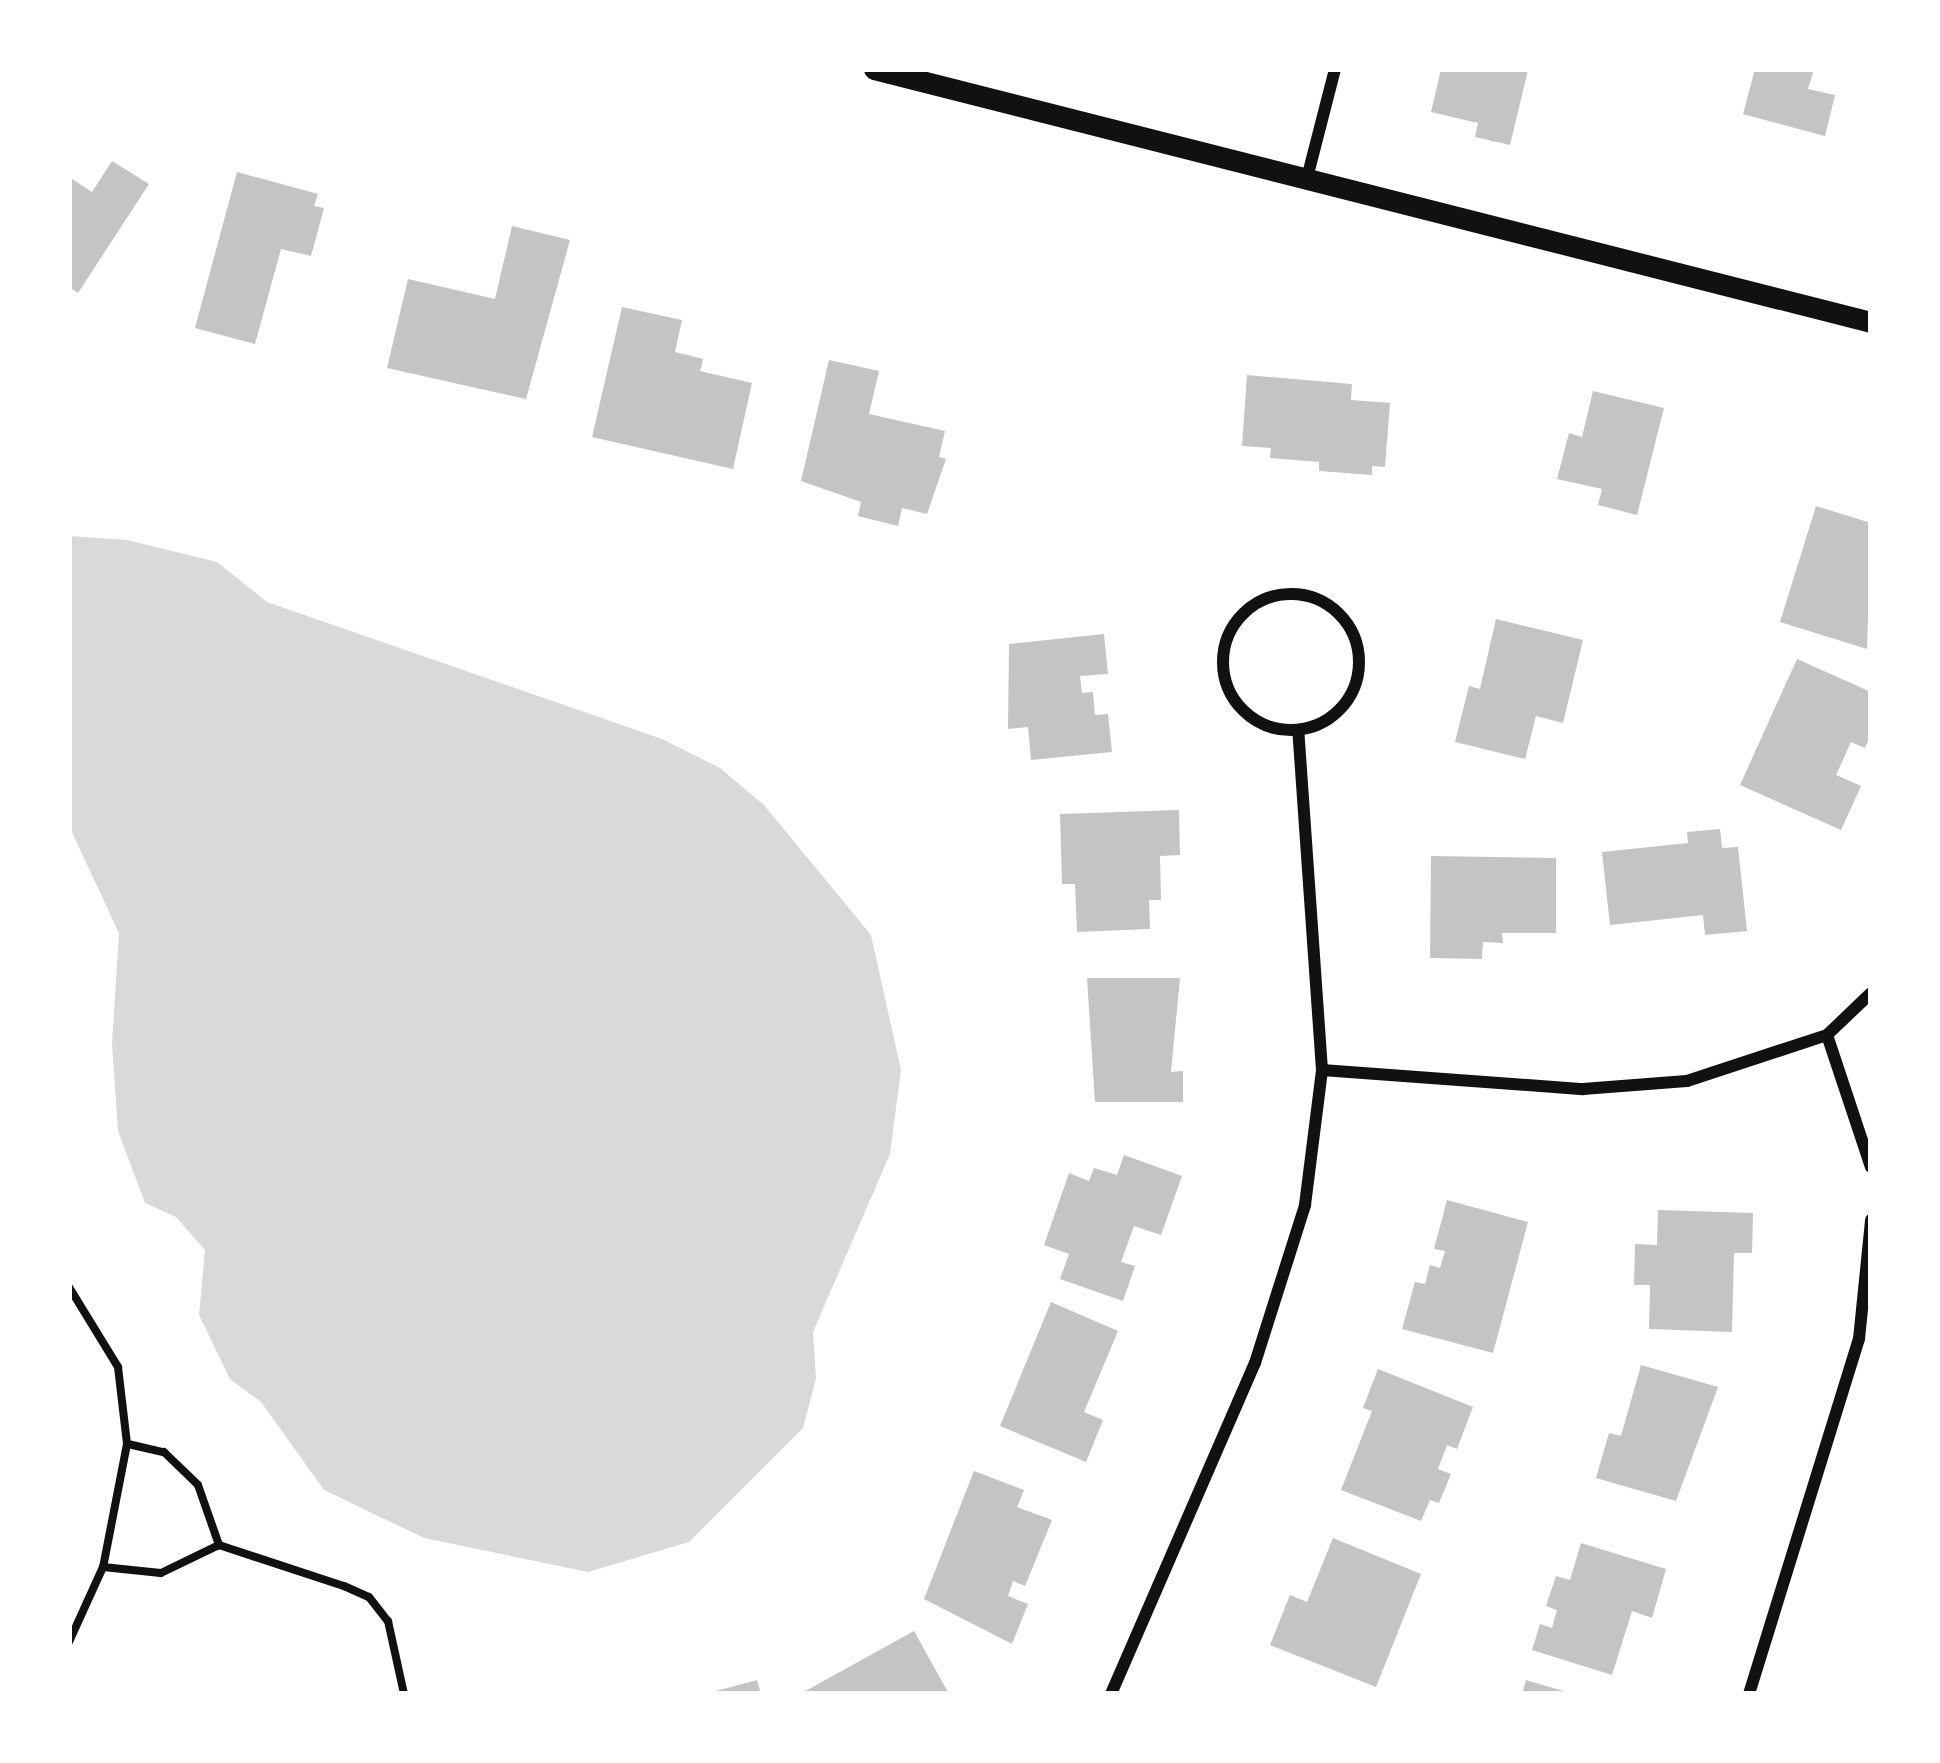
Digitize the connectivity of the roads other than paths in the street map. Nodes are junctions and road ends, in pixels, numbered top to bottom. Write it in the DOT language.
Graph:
graph roads {
  1 [pos="874,69"];
  2 [pos="1335,69"];
  3 [pos="1306,184"];
  4 [pos="1871,322"];
  5 [pos="1298,730"];
  6 [pos="1871,993"];
  7 [pos="1827,1035"];
  8 [pos="1322,1070"];
  9 [pos="1871,1167"];
  10 [pos="1871,1220"];
  11 [pos="1112,1694"];
  12 [pos="1750,1694"];
  1 -- 3 [label="street"];
  2 -- 3 [label="street"];
  3 -- 4 [label="street"];
  5 -- 5 [label="street"];
  5 -- 8 [label="street"];
  6 -- 7 [label="street"];
  7 -- 8 [label="street"];
  7 -- 9 [label="street"];
  8 -- 11 [label="street"];
  10 -- 12 [label="street"];
}
